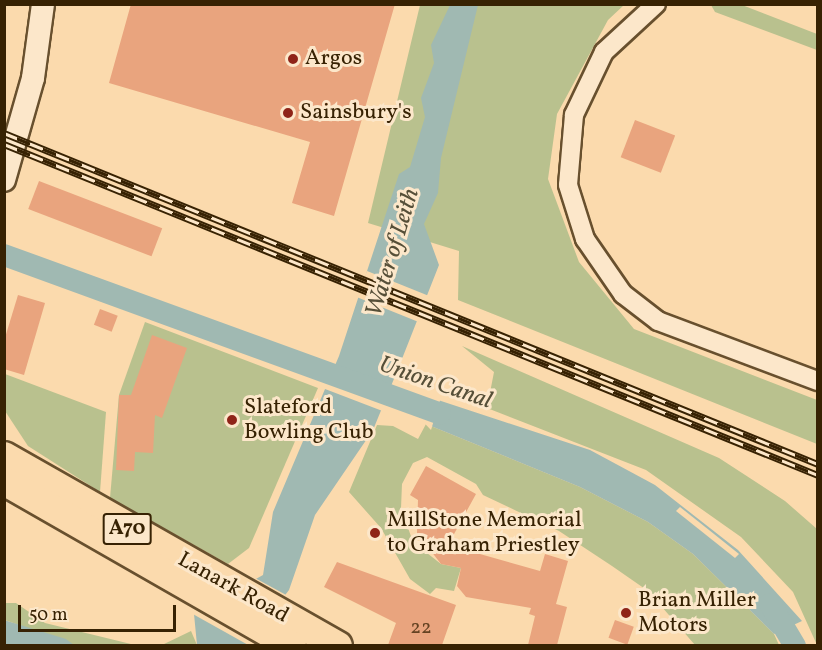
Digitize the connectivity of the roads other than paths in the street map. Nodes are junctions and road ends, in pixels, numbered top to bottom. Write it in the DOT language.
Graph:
graph roads {
  1 [pos="43,4"];
  2 [pos="656,4"];
  3 [pos="4,180"];
  4 [pos="818,381"];
  5 [pos="8,461"];
  6 [pos="274,623"];
  7 [pos="292,645"];
  8 [pos="338,645"];
  1 -- 3 [label="street"];
  2 -- 4 [label="street"];
  5 -- 6 [label="main road, Lanark Road / A70"];
  6 -- 7 [label="main road, Lanark Road / A70"];
  6 -- 8 [label="main road, Lanark Road / A70"];
}
